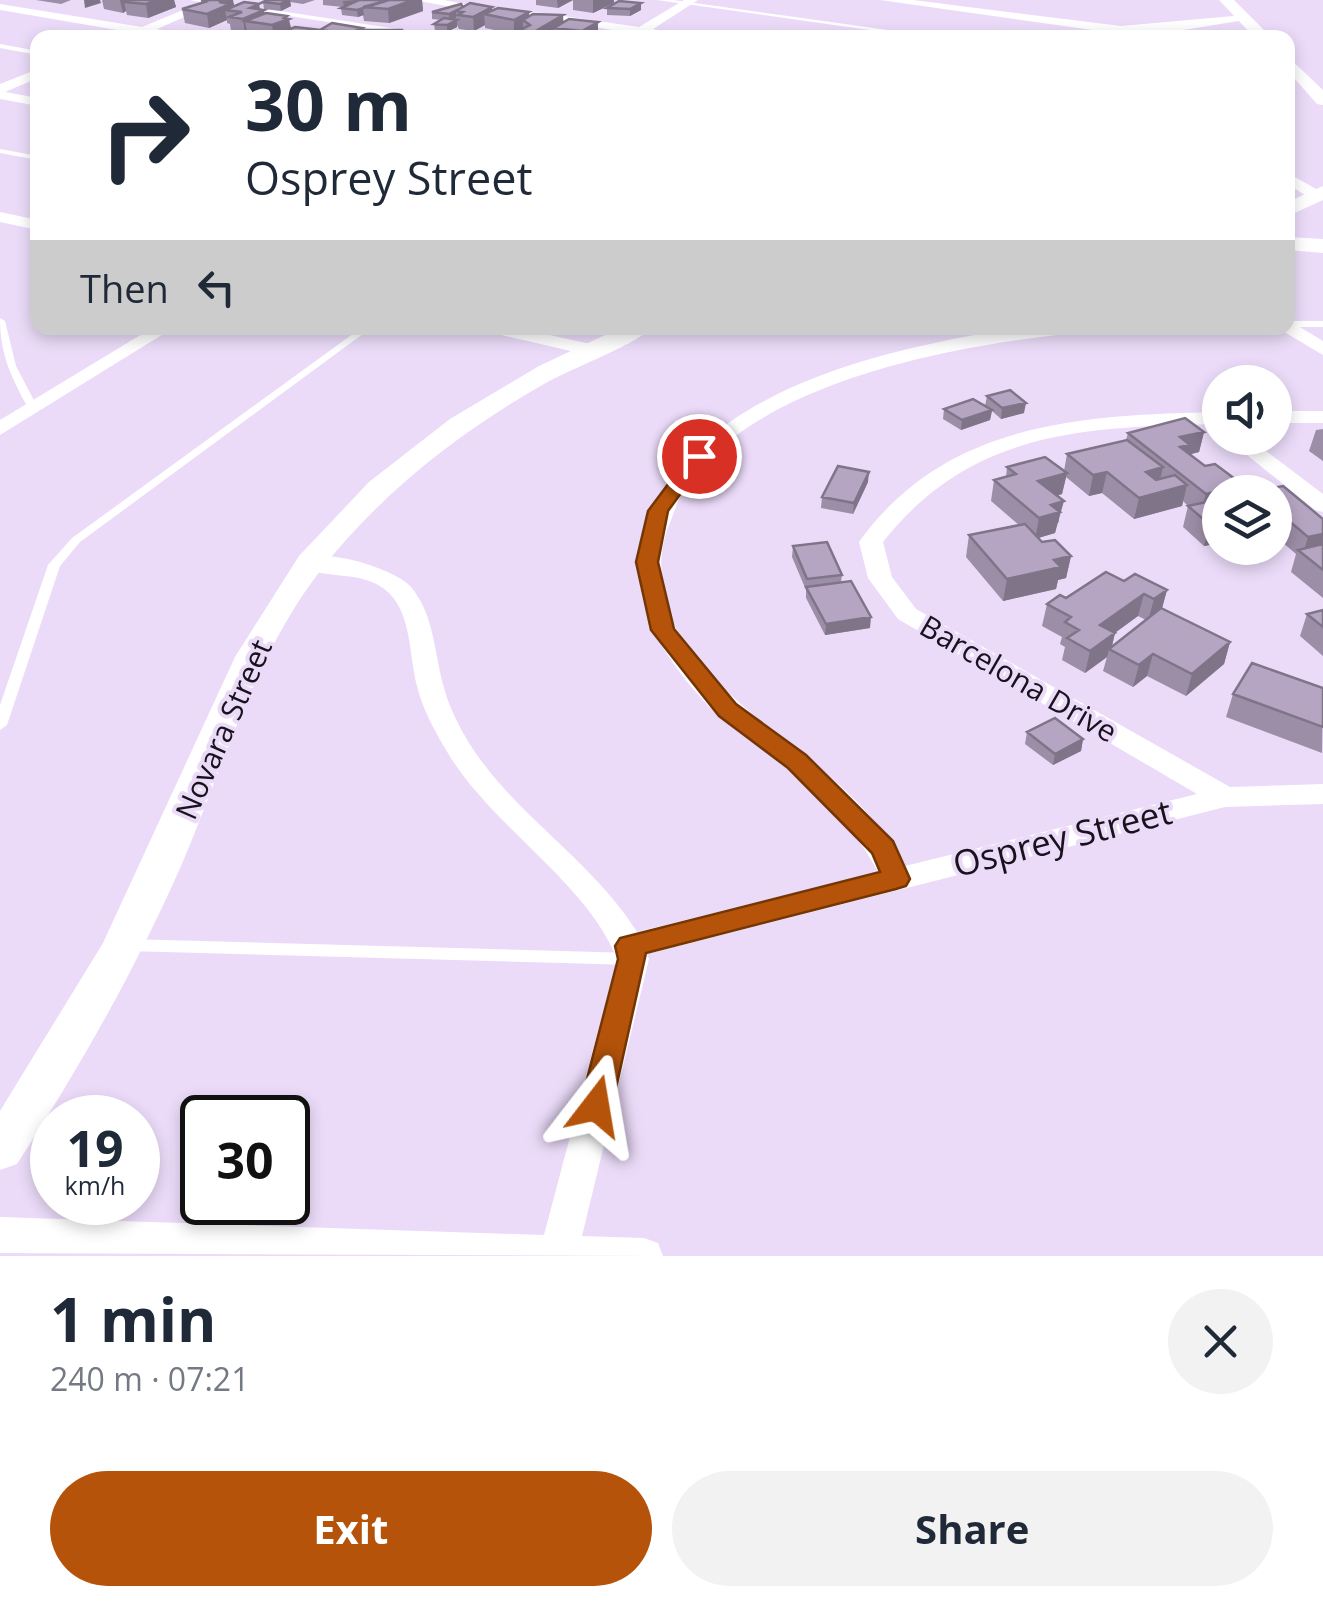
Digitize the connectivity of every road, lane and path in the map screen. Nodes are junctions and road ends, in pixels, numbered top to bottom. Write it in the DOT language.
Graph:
graph roads {
  1 [pos="193,0"];
  2 [pos="420,0"];
  3 [pos="660,0"];
  4 [pos="886,0"];
  5 [pos="1226,0"];
  6 [pos="689,2"];
  7 [pos="219,3"];
  8 [pos="0,7"];
  9 [pos="247,8"];
  10 [pos="1245,19"];
  11 [pos="144,30"];
  12 [pos="391,30"];
  13 [pos="611,30"];
  14 [pos="643,30"];
  15 [pos="887,30"];
  16 [pos="1256,30"];
  17 [pos="0,46"];
  18 [pos="30,52"];
  19 [pos="30,77"];
  20 [pos="1296,80"];
  21 [pos="0,92"];
  22 [pos="30,100"];
  23 [pos="1323,100"];
  24 [pos="0,151"];
  25 [pos="30,157"];
  26 [pos="1295,182"];
  27 [pos="1320,194"];
  28 [pos="1295,206"];
  29 [pos="0,217"];
  30 [pos="30,223"];
  31 [pos="1295,244"];
  32 [pos="1323,246"];
  33 [pos="0,320"];
  34 [pos="1323,324"];
  35 [pos="1295,325"];
  36 [pos="1295,330"];
  37 [pos="152,335"];
  38 [pos="356,335"];
  39 [pos="527,335"];
  40 [pos="621,335"];
  41 [pos="1020,335"];
  42 [pos="588,349"];
  43 [pos="1323,349"];
  44 [pos="32,408"];
  45 [pos="1323,416"];
  46 [pos="1292,417"];
  47 [pos="1202,420"];
  48 [pos="0,429"];
  49 [pos="1258,455"];
  50 [pos="1323,505"];
  51 [pos="310,563"];
  52 [pos="0,726"];
  53 [pos="1323,794"];
  54 [pos="1226,797"];
  55 [pos="896,879"];
  56 [pos="125,945"];
  57 [pos="631,952"];
  58 [pos="0,1148"];
  59 [pos="0,1235"];
  60 [pos="558,1254"];
  61 [pos="644,1256"];
  1 -- 7 [label="lane"];
  2 -- 13 [label="street"];
  3 -- 6 [label="lane"];
  4 -- 10 [label="street"];
  5 -- 10 [label="street"];
  6 -- 14 [label="street"];
  6 -- 15 [label="lane"];
  7 -- 11 [label="street"];
  8 -- 11 [label="street"];
  9 -- 12 [label="lane"];
  10 -- 16 [label="street"];
  17 -- 18 [label="lane"];
  19 -- 21 [label="street"];
  20 -- 23 [label="street"];
  21 -- 22 [label="street"];
  24 -- 25 [label="lane"];
  26 -- 27 [label="street"];
  27 -- 28 [label="street"];
  29 -- 30 [label="street"];
  31 -- 32 [label="street"];
  33 -- 44 [label="lane"];
  34 -- 35 [label="lane"];
  36 -- 43 [label="street"];
  37 -- 44 [label="street"];
  38 -- 52 [label="lane"];
  39 -- 42 [label="street"];
  40 -- 42 [label="street, Novara Street"];
  41 -- 55 [label="street"];
  42 -- 51 [label="street, Novara Street"];
  44 -- 48 [label="street"];
  45 -- 46 [label="street"];
  47 -- 54 [label="street, Barcelona Drive"];
  49 -- 50 [label="street"];
  51 -- 56 [label="street, Novara Street"];
  51 -- 57 [label="street"];
  53 -- 54 [label="street, Osprey Street"];
  54 -- 55 [label="street, Osprey Street"];
  55 -- 57 [label="street, Osprey Street"];
  56 -- 57 [label="lane"];
  56 -- 58 [label="street, Novara Street"];
  57 -- 60 [label="street"];
  59 -- 60 [label="street"];
  60 -- 61 [label="street"];
}
